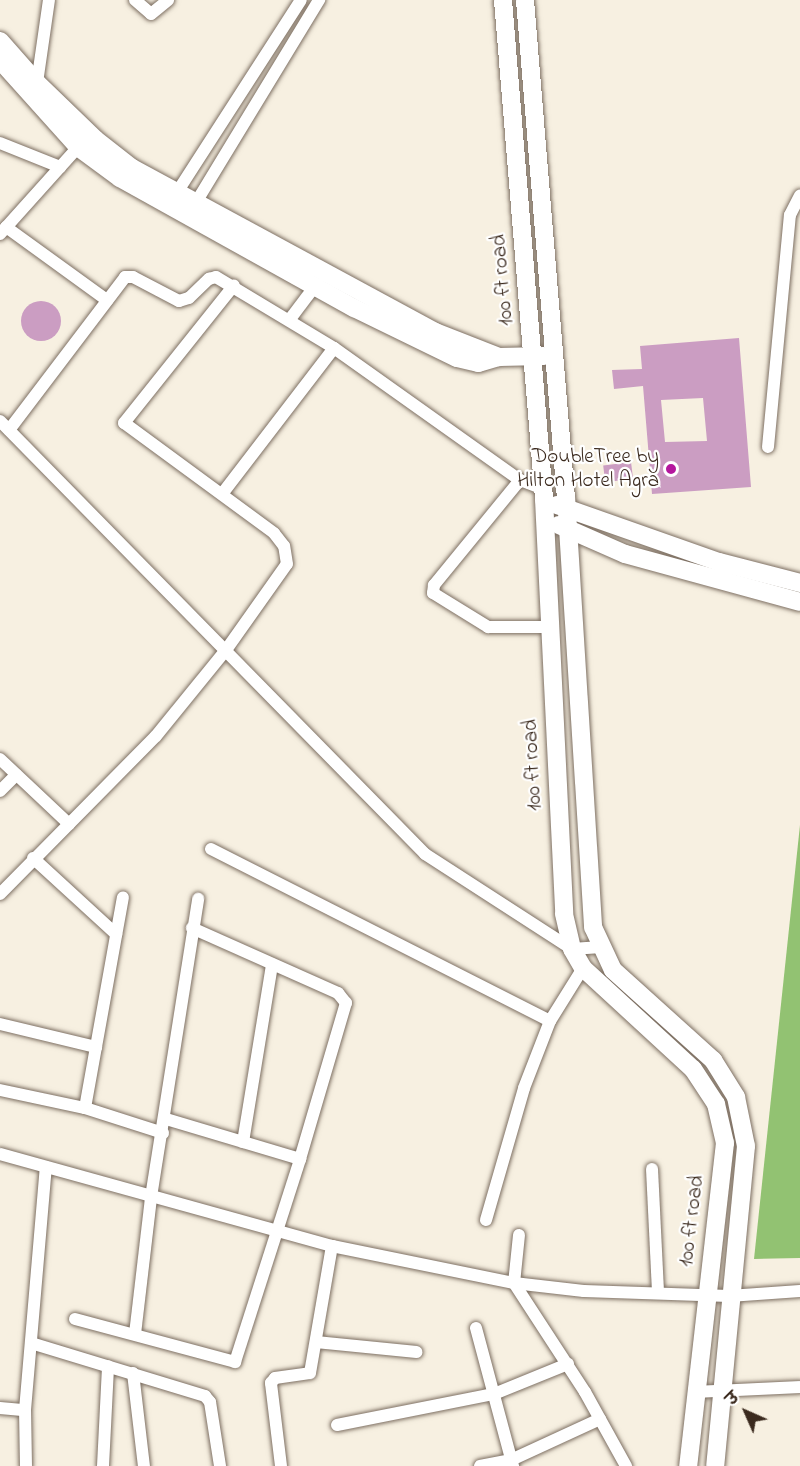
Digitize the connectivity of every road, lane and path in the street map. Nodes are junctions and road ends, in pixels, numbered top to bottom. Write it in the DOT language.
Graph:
graph roads {
  1 [pos="49,0"];
  2 [pos="135,0"];
  3 [pos="154,0"];
  4 [pos="168,0"];
  5 [pos="301,0"];
  6 [pos="319,0"];
  7 [pos="503,0"];
  8 [pos="525,0"];
  9 [pos="151,14"];
  10 [pos="0,41"];
  11 [pos="0,60"];
  12 [pos="37,83"];
  13 [pos="0,143"];
  14 [pos="78,147"];
  15 [pos="60,167"];
  16 [pos="800,195"];
  17 [pos="173,199"];
  18 [pos="192,210"];
  19 [pos="3,231"];
  20 [pos="234,285"];
  21 [pos="315,286"];
  22 [pos="107,300"];
  23 [pos="290,319"];
  24 [pos="334,348"];
  25 [pos="553,356"];
  26 [pos="499,357"];
  27 [pos="532,357"];
  28 [pos="5,425"];
  29 [pos="768,447"];
  30 [pos="520,480"];
  31 [pos="222,494"];
  32 [pos="544,494"];
  33 [pos="566,509"];
  34 [pos="544,518"];
  35 [pos="566,529"];
  36 [pos="800,583"];
  37 [pos="800,602"];
  38 [pos="548,627"];
  39 [pos="226,650"];
  40 [pos="0,759"];
  41 [pos="16,775"];
  42 [pos="0,791"];
  43 [pos="69,824"];
  44 [pos="211,849"];
  45 [pos="33,858"];
  46 [pos="0,894"];
  47 [pos="123,897"];
  48 [pos="198,898"];
  49 [pos="192,928"];
  50 [pos="116,934"];
  51 [pos="601,947"];
  52 [pos="572,949"];
  53 [pos="273,964"];
  54 [pos="583,968"];
  55 [pos="550,1021"];
  56 [pos="0,1024"];
  57 [pos="96,1047"];
  58 [pos="0,1090"];
  59 [pos="86,1108"];
  60 [pos="166,1119"];
  61 [pos="163,1133"];
  62 [pos="243,1142"];
  63 [pos="0,1154"];
  64 [pos="300,1159"];
  65 [pos="46,1167"];
  66 [pos="652,1169"];
  67 [pos="151,1197"];
  68 [pos="486,1220"];
  69 [pos="276,1231"];
  70 [pos="519,1235"];
  71 [pos="332,1246"];
  72 [pos="514,1283"];
  73 [pos="800,1291"];
  74 [pos="658,1292"];
  75 [pos="706,1294"];
  76 [pos="729,1296"];
  77 [pos="75,1319"];
  78 [pos="476,1328"];
  79 [pos="135,1334"];
  80 [pos="316,1342"];
  81 [pos="31,1343"];
  82 [pos="417,1352"];
  83 [pos="568,1364"];
  84 [pos="108,1366"];
  85 [pos="133,1373"];
  86 [pos="800,1387"];
  87 [pos="695,1392"];
  88 [pos="723,1393"];
  89 [pos="494,1394"];
  90 [pos="0,1408"];
  91 [pos="25,1410"];
  92 [pos="600,1419"];
  93 [pos="336,1425"];
  94 [pos="512,1463"];
  95 [pos="26,1466"];
  96 [pos="103,1466"];
  97 [pos="144,1466"];
  98 [pos="220,1466"];
  99 [pos="281,1466"];
  100 [pos="480,1466"];
  101 [pos="625,1466"];
  102 [pos="688,1466"];
  103 [pos="714,1466"];
  1 -- 12 [label="street"];
  2 -- 9 [label="street"];
  3 -- 9 [label="street"];
  4 -- 9 [label="street"];
  5 -- 17 [label="street"];
  6 -- 18 [label="street"];
  7 -- 27 [label="main road, 100 ft road"];
  8 -- 25 [label="main road, 100 ft road"];
  10 -- 12 [label="main road"];
  11 -- 14 [label="main road"];
  12 -- 17 [label="main road"];
  13 -- 15 [label="street"];
  14 -- 15 [label="street"];
  14 -- 17 [label="main road"];
  15 -- 19 [label="street"];
  16 -- 29 [label="street"];
  17 -- 18 [label="main road"];
  18 -- 21 [label="main road"];
  18 -- 26 [label="main road"];
  19 -- 22 [label="street"];
  20 -- 22 [label="street"];
  20 -- 23 [label="street"];
  20 -- 31 [label="street"];
  21 -- 23 [label="street"];
  21 -- 26 [label="main road"];
  22 -- 28 [label="street"];
  23 -- 24 [label="street"];
  24 -- 30 [label="street"];
  24 -- 31 [label="street"];
  25 -- 27 [label="main road"];
  25 -- 33 [label="main road, 100 ft road"];
  26 -- 27 [label="main road"];
  27 -- 32 [label="main road, 100 ft road"];
  28 -- 39 [label="street"];
  30 -- 32 [label="street"];
  30 -- 38 [label="street"];
  31 -- 39 [label="street"];
  32 -- 33 [label="main road"];
  32 -- 34 [label="main road, 100 ft road"];
  33 -- 35 [label="main road, 100 ft road"];
  33 -- 36 [label="main road"];
  34 -- 35 [label="main road"];
  34 -- 38 [label="main road, 100 ft road"];
  35 -- 37 [label="main road"];
  35 -- 51 [label="main road, 100 ft road"];
  38 -- 52 [label="main road, 100 ft road"];
  39 -- 43 [label="street"];
  39 -- 52 [label="street"];
  40 -- 41 [label="street"];
  41 -- 42 [label="street"];
  41 -- 43 [label="street"];
  43 -- 45 [label="street"];
  44 -- 55 [label="street"];
  45 -- 46 [label="street"];
  45 -- 50 [label="street"];
  47 -- 50 [label="street"];
  48 -- 49 [label="street"];
  49 -- 53 [label="street"];
  49 -- 60 [label="street"];
  50 -- 57 [label="street"];
  51 -- 52 [label="street"];
  51 -- 76 [label="main road, 100 ft road"];
  52 -- 54 [label="main road, 100 ft road"];
  53 -- 62 [label="street"];
  53 -- 64 [label="street"];
  54 -- 55 [label="street"];
  54 -- 75 [label="main road, 100 ft road"];
  55 -- 68 [label="street"];
  56 -- 57 [label="street"];
  57 -- 59 [label="street"];
  58 -- 59 [label="street"];
  59 -- 61 [label="street"];
  60 -- 61 [label="street"];
  60 -- 62 [label="street"];
  61 -- 67 [label="street"];
  62 -- 64 [label="street"];
  63 -- 65 [label="street"];
  64 -- 69 [label="street"];
  65 -- 67 [label="street"];
  65 -- 81 [label="street"];
  66 -- 74 [label="street"];
  67 -- 69 [label="street"];
  67 -- 79 [label="street"];
  69 -- 71 [label="street"];
  69 -- 79 [label="street"];
  70 -- 72 [label="street"];
  71 -- 72 [label="street"];
  71 -- 80 [label="street"];
  72 -- 74 [label="street"];
  72 -- 83 [label="street"];
  73 -- 76 [label="street"];
  74 -- 75 [label="street"];
  75 -- 76 [label="street"];
  75 -- 87 [label="main road, 100 ft road"];
  76 -- 88 [label="main road, 100 ft road"];
  77 -- 79 [label="street"];
  78 -- 89 [label="street"];
  80 -- 82 [label="street"];
  80 -- 99 [label="street"];
  81 -- 84 [label="street"];
  81 -- 91 [label="street"];
  83 -- 89 [label="street"];
  83 -- 92 [label="street"];
  84 -- 85 [label="street"];
  84 -- 96 [label="street"];
  85 -- 97 [label="street"];
  85 -- 98 [label="street"];
  86 -- 88 [label="street"];
  87 -- 88 [label="street"];
  87 -- 102 [label="main road, 100 ft road"];
  88 -- 103 [label="main road, 100 ft road"];
  89 -- 93 [label="street"];
  89 -- 94 [label="street"];
  90 -- 91 [label="street"];
  91 -- 95 [label="street"];
  92 -- 94 [label="street"];
  92 -- 101 [label="street"];
  94 -- 100 [label="street"];
}
